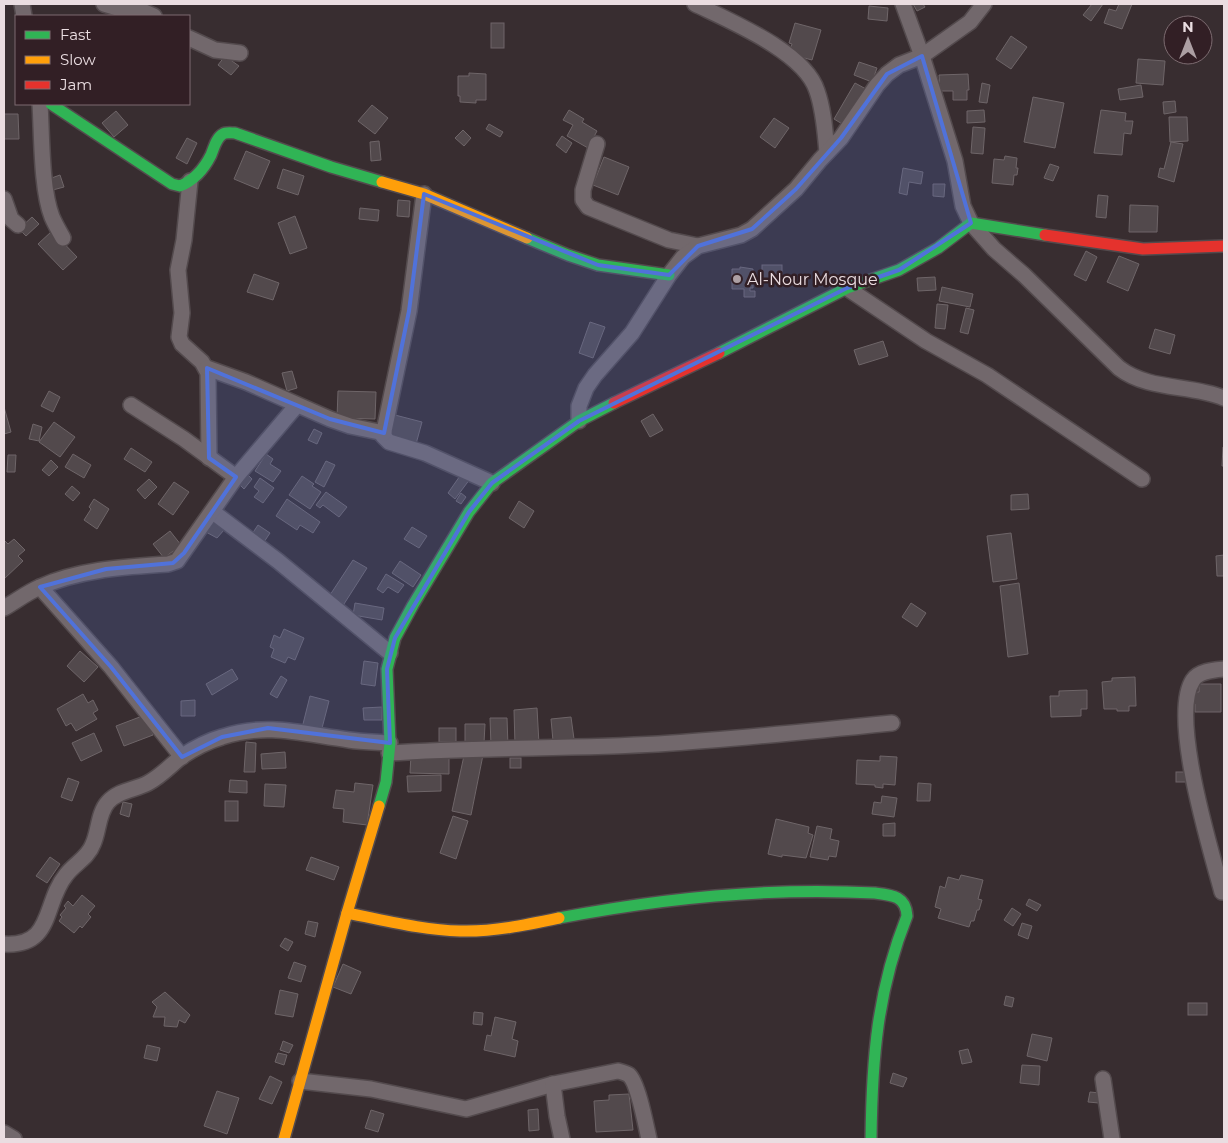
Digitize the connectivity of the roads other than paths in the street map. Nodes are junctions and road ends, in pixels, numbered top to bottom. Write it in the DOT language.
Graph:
graph roads {
  1 [pos="104,4"];
  2 [pos="695,4"];
  3 [pos="903,4"];
  4 [pos="984,4"];
  5 [pos="152,15"];
  6 [pos="190,38"];
  7 [pos="240,53"];
  8 [pos="922,56"];
  9 [pos="40,105"];
  10 [pos="53,105"];
  11 [pos="597,144"];
  12 [pos="827,152"];
  13 [pos="190,181"];
  14 [pos="424,194"];
  15 [pos="4,199"];
  16 [pos="971,223"];
  17 [pos="18,225"];
  18 [pos="63,238"];
  19 [pos="698,246"];
  20 [pos="1224,246"];
  21 [pos="669,275"];
  22 [pos="847,288"];
  23 [pos="207,368"];
  24 [pos="1224,398"];
  25 [pos="131,405"];
  26 [pos="297,405"];
  27 [pos="579,421"];
  28 [pos="384,433"];
  29 [pos="209,458"];
  30 [pos="236,477"];
  31 [pos="1142,479"];
  32 [pos="492,483"];
  33 [pos="213,512"];
  34 [pos="40,587"];
  35 [pos="4,608"];
  36 [pos="390,653"];
  37 [pos="1224,664"];
  38 [pos="892,723"];
  39 [pos="390,748"];
  40 [pos="182,757"];
  41 [pos="1222,892"];
  42 [pos="346,914"];
  43 [pos="4,944"];
  44 [pos="1103,1079"];
  45 [pos="300,1081"];
  46 [pos="553,1084"];
  47 [pos="4,1134"];
  48 [pos="14,1139"];
  49 [pos="284,1139"];
  50 [pos="562,1139"];
  51 [pos="649,1139"];
  52 [pos="871,1139"];
  53 [pos="1112,1139"];
  1 -- 5 [label="street"];
  2 -- 12 [label="street"];
  3 -- 8 [label="street"];
  4 -- 8 [label="street"];
  6 -- 7 [label="street"];
  8 -- 12 [label="street"];
  8 -- 16 [label="street"];
  9 -- 18 [label="street"];
  10 -- 13 [label="street"];
  11 -- 19 [label="street"];
  12 -- 19 [label="street"];
  13 -- 14 [label="street"];
  13 -- 23 [label="street"];
  14 -- 21 [label="street"];
  14 -- 28 [label="street"];
  15 -- 17 [label="street"];
  16 -- 20 [label="street"];
  16 -- 22 [label="street"];
  16 -- 24 [label="street"];
  19 -- 21 [label="street"];
  21 -- 27 [label="street"];
  22 -- 27 [label="street"];
  22 -- 31 [label="street"];
  23 -- 26 [label="street"];
  23 -- 29 [label="street"];
  25 -- 29 [label="street"];
  26 -- 28 [label="street"];
  26 -- 30 [label="street"];
  27 -- 32 [label="street"];
  28 -- 32 [label="street"];
  29 -- 30 [label="street"];
  30 -- 33 [label="street"];
  32 -- 36 [label="street"];
  33 -- 34 [label="street"];
  33 -- 36 [label="street"];
  34 -- 35 [label="street"];
  34 -- 40 [label="street"];
  36 -- 39 [label="street"];
  37 -- 41 [label="street"];
  38 -- 39 [label="street"];
  39 -- 40 [label="street"];
  39 -- 42 [label="street"];
  40 -- 43 [label="street"];
  42 -- 45 [label="street"];
  42 -- 52 [label="street"];
  44 -- 53 [label="street"];
  45 -- 46 [label="street"];
  45 -- 49 [label="street"];
  46 -- 50 [label="street"];
  46 -- 51 [label="street"];
  47 -- 48 [label="street"];
}
